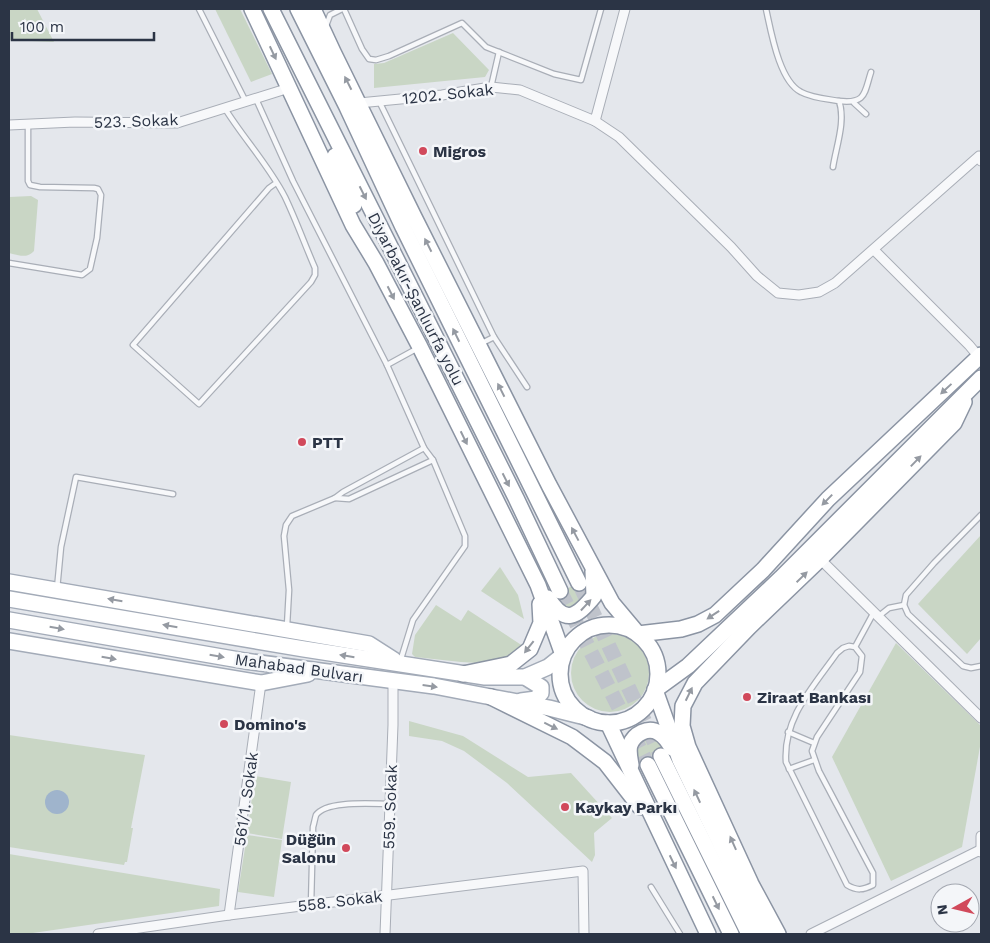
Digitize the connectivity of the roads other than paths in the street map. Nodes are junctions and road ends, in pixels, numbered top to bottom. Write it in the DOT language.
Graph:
graph roads {
  1 [pos="199,9"];
  2 [pos="252,9"];
  3 [pos="271,9"];
  4 [pos="298,9"];
  5 [pos="314,9"];
  6 [pos="343,9"];
  7 [pos="600,9"];
  8 [pos="626,9"];
  9 [pos="766,9"];
  10 [pos="324,32"];
  11 [pos="499,52"];
  12 [pos="871,72"];
  13 [pos="309,84"];
  14 [pos="289,88"];
  15 [pos="491,88"];
  16 [pos="255,98"];
  17 [pos="245,100"];
  18 [pos="379,101"];
  19 [pos="839,101"];
  20 [pos="854,103"];
  21 [pos="353,105"];
  22 [pos="224,107"];
  23 [pos="866,114"];
  24 [pos="595,121"];
  25 [pos="28,124"];
  26 [pos="9,125"];
  27 [pos="980,157"];
  28 [pos="833,167"];
  29 [pos="276,183"];
  30 [pos="874,250"];
  31 [pos="9,263"];
  32 [pos="376,263"];
  33 [pos="494,336"];
  34 [pos="478,345"];
  35 [pos="420,348"];
  36 [pos="980,356"];
  37 [pos="387,365"];
  38 [pos="980,381"];
  39 [pos="527,387"];
  40 [pos="969,392"];
  41 [pos="424,448"];
  42 [pos="433,460"];
  43 [pos="173,494"];
  44 [pos="335,498"];
  45 [pos="981,515"];
  46 [pos="820,559"];
  47 [pos="593,567"];
  48 [pos="9,582"];
  49 [pos="579,583"];
  50 [pos="538,584"];
  51 [pos="57,590"];
  52 [pos="560,591"];
  53 [pos="9,599"];
  54 [pos="904,605"];
  55 [pos="876,614"];
  56 [pos="9,620"];
  57 [pos="286,630"];
  58 [pos="638,634"];
  59 [pos="9,641"];
  60 [pos="855,647"];
  61 [pos="563,655"];
  62 [pos="399,664"];
  63 [pos="981,666"];
  64 [pos="322,671"];
  65 [pos="462,674"];
  66 [pos="525,676"];
  67 [pos="393,681"];
  68 [pos="261,683"];
  69 [pos="655,690"];
  70 [pos="491,697"];
  71 [pos="518,702"];
  72 [pos="589,718"];
  73 [pos="981,718"];
  74 [pos="608,723"];
  75 [pos="788,732"];
  76 [pos="814,744"];
  77 [pos="662,756"];
  78 [pos="680,760"];
  79 [pos="814,760"];
  80 [pos="648,764"];
  81 [pos="789,769"];
  82 [pos="634,780"];
  83 [pos="390,804"];
  84 [pos="659,833"];
  85 [pos="981,836"];
  86 [pos="981,851"];
  87 [pos="651,887"];
  88 [pos="386,896"];
  89 [pos="311,905"];
  90 [pos="229,915"];
  91 [pos="98,934"];
  92 [pos="385,934"];
  93 [pos="584,934"];
  94 [pos="680,934"];
  95 [pos="708,934"];
  96 [pos="731,934"];
  97 [pos="749,934"];
  98 [pos="764,934"];
  99 [pos="778,934"];
  100 [pos="811,934"];
  1 -- 17 [label="lane"];
  2 -- 14 [label="main road, one-way"];
  3 -- 13 [label="main road, Diyarbakır-Şanlıurfa yolu"];
  4 -- 21 [label="main road, Diyarbakır-Şanlıurfa yolu"];
  5 -- 10 [label="main road"];
  6 -- 10 [label="lane"];
  6 -- 11 [label="lane"];
  7 -- 11 [label="lane"];
  8 -- 24 [label="street"];
  9 -- 19 [label="lane"];
  21 -- 10 [label="main road, one-way"];
  11 -- 15 [label="lane"];
  12 -- 20 [label="lane"];
  13 -- 32 [label="main road"];
  13 -- 52 [label="main road, Diyarbakır-Şanlıurfa yolu, one-way"];
  14 -- 16 [label="street, 523. Sokak"];
  14 -- 32 [label="main road"];
  15 -- 18 [label="street, 1202. Sokak"];
  15 -- 24 [label="street, 1202. Sokak"];
  16 -- 17 [label="street, 523. Sokak"];
  16 -- 37 [label="lane"];
  17 -- 22 [label="street, 523. Sokak"];
  18 -- 21 [label="street, 1202. Sokak"];
  18 -- 33 [label="lane"];
  19 -- 20 [label="lane"];
  19 -- 28 [label="lane"];
  20 -- 23 [label="lane"];
  34 -- 21 [label="main road, one-way"];
  49 -- 21 [label="main road, Diyarbakır-Şanlıurfa yolu, one-way"];
  22 -- 25 [label="street, 523. Sokak"];
  22 -- 29 [label="lane"];
  24 -- 30 [label="street, 1202. Sokak"];
  25 -- 26 [label="street, 523. Sokak"];
  25 -- 31 [label="lane"];
  27 -- 30 [label="street, 1202. Sokak"];
  29 -- 29 [label="lane"];
  30 -- 36 [label="street"];
  32 -- 35 [label="main road, one-way"];
  33 -- 34 [label="lane"];
  33 -- 39 [label="lane"];
  47 -- 34 [label="main road, one-way"];
  35 -- 37 [label="lane"];
  35 -- 50 [label="main road, one-way"];
  36 -- 58 [label="main road, one-way"];
  37 -- 41 [label="lane"];
  38 -- 40 [label="main road"];
  46 -- 40 [label="main road, one-way"];
  40 -- 69 [label="main road"];
  41 -- 42 [label="lane"];
  41 -- 44 [label="lane"];
  42 -- 44 [label="lane"];
  42 -- 62 [label="lane"];
  43 -- 51 [label="lane"];
  44 -- 57 [label="lane"];
  45 -- 54 [label="lane"];
  46 -- 55 [label="street"];
  99 -- 46 [label="main road, one-way"];
  50 -- 47 [label="main road, one-way"];
  47 -- 58 [label="main road"];
  48 -- 51 [label="main road"];
  50 -- 61 [label="main road"];
  50 -- 65 [label="main road, one-way"];
  57 -- 51 [label="main road, one-way"];
  62 -- 53 [label="main road, Mahabad Bulvarı, one-way"];
  54 -- 55 [label="lane"];
  54 -- 63 [label="lane"];
  55 -- 60 [label="lane"];
  55 -- 73 [label="street"];
  56 -- 64 [label="main road, Mahabad Bulvarı, one-way"];
  57 -- 62 [label="main road"];
  58 -- 61 [label="main road"];
  58 -- 69 [label="main road"];
  59 -- 68 [label="main road, one-way"];
  60 -- 75 [label="lane"];
  60 -- 76 [label="lane"];
  61 -- 66 [label="main road, Mahabad Bulvarı"];
  61 -- 72 [label="main road"];
  62 -- 65 [label="main road, Mahabad Bulvarı"];
  64 -- 67 [label="main road, Mahabad Bulvarı"];
  64 -- 68 [label="main road"];
  65 -- 66 [label="main road, Mahabad Bulvarı"];
  66 -- 71 [label="main road"];
  67 -- 70 [label="main road, Mahabad Bulvarı, one-way"];
  67 -- 83 [label="street, 559. Sokak"];
  68 -- 90 [label="street, 561/1. Sokak"];
  69 -- 74 [label="main road"];
  69 -- 78 [label="main road"];
  70 -- 71 [label="main road, Mahabad Bulvarı"];
  70 -- 84 [label="main road, one-way"];
  71 -- 72 [label="main road, Mahabad Bulvarı"];
  72 -- 74 [label="main road"];
  74 -- 82 [label="main road"];
  75 -- 76 [label="lane"];
  75 -- 81 [label="lane"];
  76 -- 79 [label="lane"];
  77 -- 97 [label="main road"];
  78 -- 82 [label="main road"];
  98 -- 78 [label="main road, one-way"];
  79 -- 81 [label="lane"];
  79 -- 81 [label="lane"];
  80 -- 96 [label="main road, one-way"];
  82 -- 84 [label="main road"];
  83 -- 88 [label="street, 559. Sokak"];
  83 -- 89 [label="lane"];
  84 -- 95 [label="main road, one-way"];
  85 -- 86 [label="street"];
  86 -- 100 [label="street"];
  87 -- 94 [label="lane"];
  88 -- 89 [label="street, 558. Sokak"];
  88 -- 92 [label="street, 559. Sokak"];
  88 -- 93 [label="street, 558. Sokak"];
  89 -- 90 [label="street, 558. Sokak"];
  90 -- 91 [label="street, 558. Sokak"];
}
